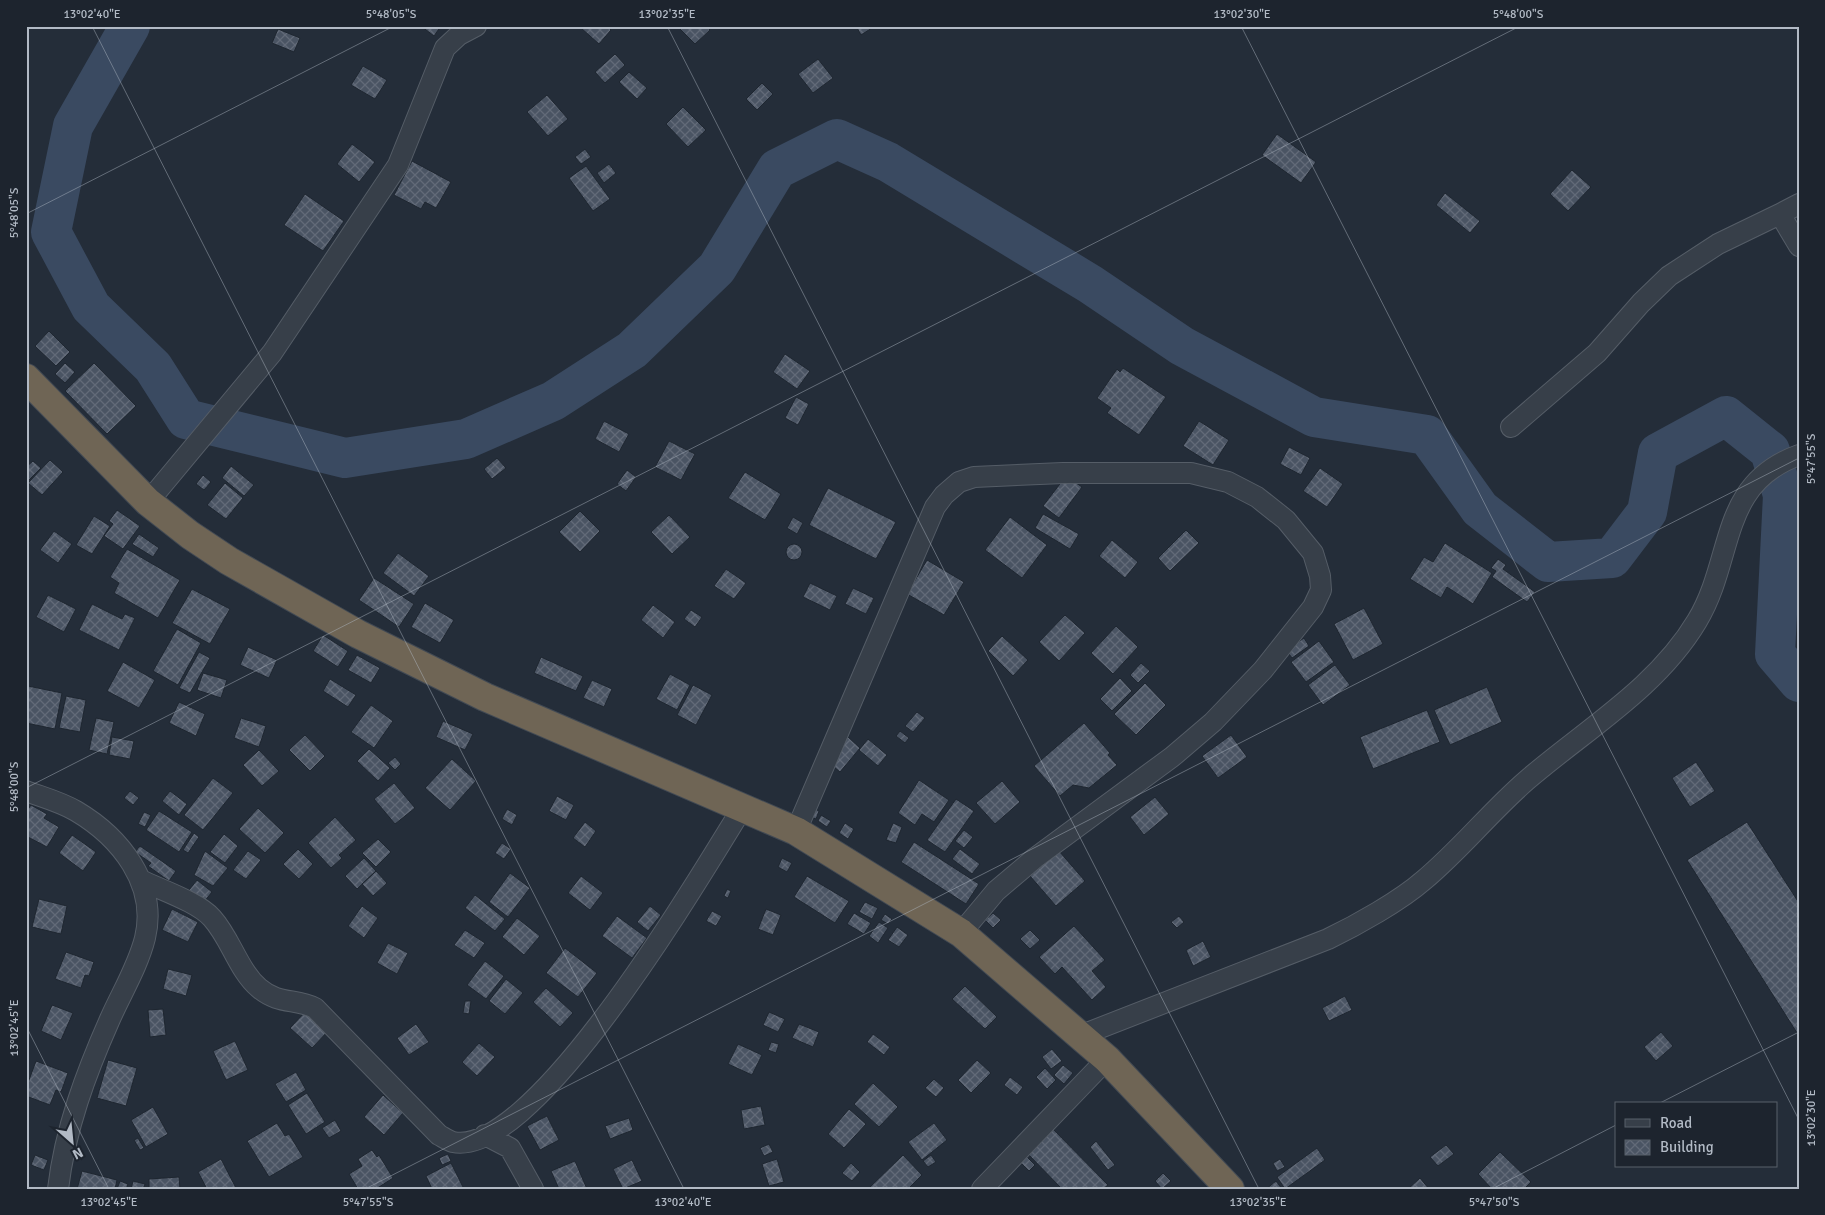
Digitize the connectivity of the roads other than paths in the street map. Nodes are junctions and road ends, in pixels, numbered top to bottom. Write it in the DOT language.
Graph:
graph roads {
  1 [pos="476,26"];
  2 [pos="1799,204"];
  3 [pos="1780,214"];
  4 [pos="1799,246"];
  5 [pos="26,378"];
  6 [pos="1511,427"];
  7 [pos="1792,457"];
  8 [pos="148,502"];
  9 [pos="26,791"];
  10 [pos="743,807"];
  11 [pos="796,831"];
  12 [pos="141,880"];
  13 [pos="960,933"];
  14 [pos="1082,1035"];
  15 [pos="1107,1058"];
  16 [pos="485,1135"];
  17 [pos="58,1189"];
  18 [pos="533,1189"];
  19 [pos="982,1189"];
  20 [pos="1230,1189"];
  1 -- 8 [label="street"];
  2 -- 3 [label="street"];
  3 -- 4 [label="street"];
  3 -- 6 [label="street"];
  5 -- 8 [label="highway"];
  7 -- 14 [label="street"];
  8 -- 10 [label="highway"];
  9 -- 12 [label="street"];
  10 -- 11 [label="highway"];
  10 -- 16 [label="street"];
  11 -- 13 [label="highway"];
  11 -- 13 [label="street"];
  12 -- 16 [label="street"];
  12 -- 17 [label="street"];
  13 -- 14 [label="highway"];
  14 -- 15 [label="highway"];
  15 -- 19 [label="street"];
  15 -- 20 [label="highway"];
  16 -- 18 [label="street"];
}
